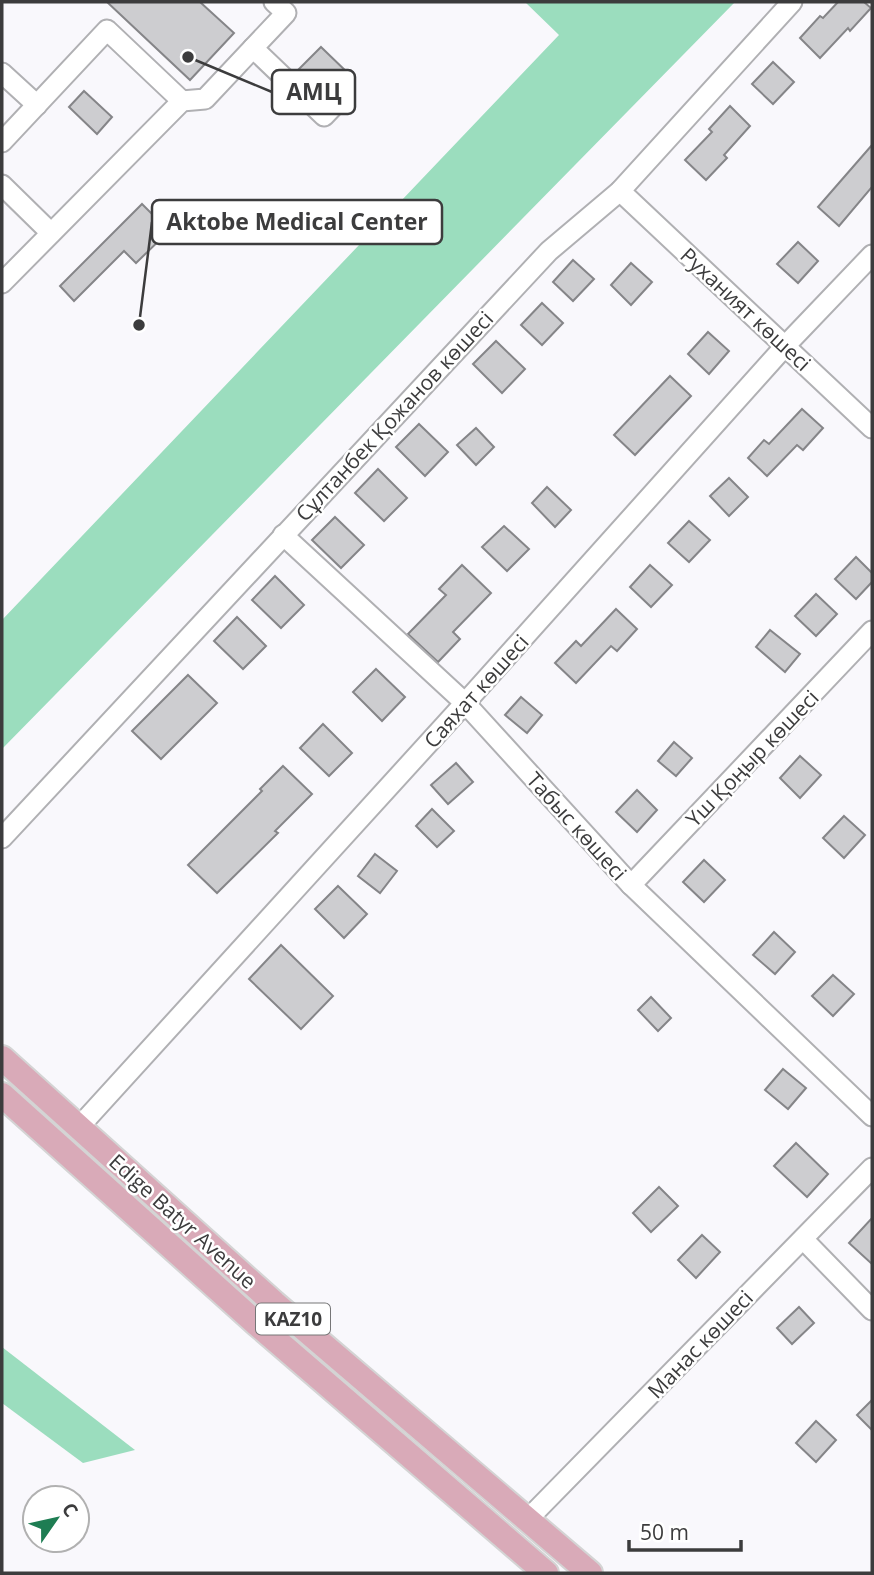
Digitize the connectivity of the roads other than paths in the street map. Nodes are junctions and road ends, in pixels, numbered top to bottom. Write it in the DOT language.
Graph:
graph roads {
  1 [pos="274,2"];
  2 [pos="792,2"];
  3 [pos="253,48"];
  4 [pos="2,73"];
  5 [pos="344,95"];
  6 [pos="182,101"];
  7 [pos="37,105"];
  8 [pos="2,142"];
  9 [pos="2,185"];
  10 [pos="620,191"];
  11 [pos="51,233"];
  12 [pos="872,255"];
  13 [pos="2,283"];
  14 [pos="786,345"];
  15 [pos="872,428"];
  16 [pos="283,535"];
  17 [pos="872,631"];
  18 [pos="465,703"];
  19 [pos="2,838"];
  20 [pos="631,885"];
  21 [pos="2,1058"];
  22 [pos="2,1095"];
  23 [pos="872,1116"];
  24 [pos="79,1127"];
  25 [pos="872,1168"];
  26 [pos="803,1239"];
  27 [pos="872,1310"];
  28 [pos="528,1519"];
  29 [pos="546,1573"];
  30 [pos="590,1573"];
  1 -- 3 [label="street"];
  2 -- 10 [label="street, Сұлтанбек Қожанов көшесі"];
  3 -- 5 [label="street"];
  3 -- 6 [label="street"];
  4 -- 7 [label="street"];
  6 -- 7 [label="street"];
  6 -- 11 [label="street"];
  7 -- 8 [label="street"];
  9 -- 11 [label="street"];
  10 -- 14 [label="street, Руханият көшесі"];
  10 -- 16 [label="street, Сұлтанбек Қожанов көшесі"];
  11 -- 13 [label="street"];
  12 -- 14 [label="street, Саяхат көшесі"];
  14 -- 15 [label="street, Руханият көшесі"];
  14 -- 18 [label="street, Саяхат көшесі"];
  16 -- 18 [label="street, Табыс көшесі"];
  16 -- 19 [label="street, Сұлтанбек Қожанов көшесі"];
  17 -- 20 [label="street, Үш Қоңыр көшесі"];
  18 -- 20 [label="street, Табыс көшесі"];
  18 -- 24 [label="street, Саяхат көшесі"];
  20 -- 23 [label="street, Табыс көшесі"];
  21 -- 24 [label="main road, Edige Batyr Avenue / KAZ10"];
  22 -- 29 [label="main road, Edige Batyr Avenue / KAZ10"];
  24 -- 28 [label="main road, Edige Batyr Avenue / KAZ10"];
  25 -- 26 [label="street, Манас көшесі"];
  26 -- 27 [label="street"];
  26 -- 28 [label="street, Манас көшесі"];
  28 -- 30 [label="main road, Edige Batyr Avenue / KAZ10"];
}
